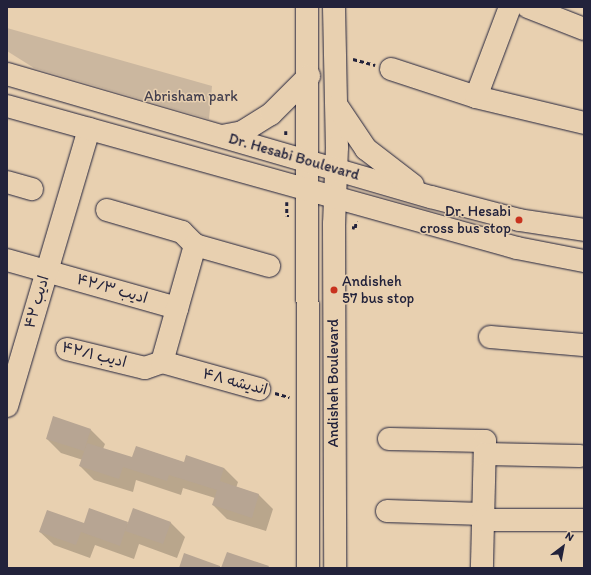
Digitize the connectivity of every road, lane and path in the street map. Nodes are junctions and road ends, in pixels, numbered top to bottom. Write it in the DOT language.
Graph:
graph roads {
  1 [pos="307,7"];
  2 [pos="334,7"];
  3 [pos="510,7"];
  4 [pos="528,7"];
  5 [pos="584,29"];
  6 [pos="334,54"];
  7 [pos="391,69"];
  8 [pos="7,74"];
  9 [pos="309,76"];
  10 [pos="476,97"];
  11 [pos="336,105"];
  12 [pos="7,106"];
  13 [pos="584,123"];
  14 [pos="89,129"];
  15 [pos="222,136"];
  16 [pos="308,162"];
  17 [pos="336,169"];
  18 [pos="7,182"];
  19 [pos="32,189"];
  20 [pos="309,191"];
  21 [pos="431,197"];
  22 [pos="335,198"];
  23 [pos="107,210"];
  24 [pos="584,230"];
  25 [pos="195,245"];
  26 [pos="7,260"];
  27 [pos="584,261"];
  28 [pos="269,266"];
  29 [pos="46,271"];
  30 [pos="177,308"];
  31 [pos="490,337"];
  32 [pos="584,345"];
  33 [pos="67,349"];
  34 [pos="162,362"];
  35 [pos="259,389"];
  36 [pos="7,402"];
  37 [pos="308,402"];
  38 [pos="389,439"];
  39 [pos="485,448"];
  40 [pos="580,456"];
  41 [pos="387,511"];
  42 [pos="483,517"];
  43 [pos="584,520"];
  44 [pos="308,568"];
  45 [pos="335,568"];
  46 [pos="482,568"];
  1 -- 9 [label="main road, Andisheh Boulevard"];
  2 -- 6 [label="main road, Andisheh Boulevard"];
  3 -- 10 [label="main road"];
  4 -- 5 [label="main road"];
  6 -- 7 [label="path"];
  6 -- 11 [label="main road, Andisheh Boulevard"];
  7 -- 10 [label="main road"];
  8 -- 15 [label="main road, Dr. Hesabi Boulevard"];
  9 -- 15 [label="main road"];
  9 -- 16 [label="main road, Andisheh Boulevard"];
  10 -- 13 [label="main road"];
  11 -- 17 [label="main road, Andisheh Boulevard"];
  11 -- 21 [label="main road"];
  12 -- 14 [label="main road, Dr. Hesabi Boulevard"];
  14 -- 20 [label="main road, Dr. Hesabi Boulevard"];
  14 -- 29 [label="main road, ادیب ۴۲"];
  15 -- 16 [label="main road, Dr. Hesabi Boulevard"];
  16 -- 17 [label="main road, Dr. Hesabi Boulevard"];
  16 -- 20 [label="main road, Andisheh Boulevard"];
  17 -- 21 [label="main road, Dr. Hesabi Boulevard"];
  17 -- 22 [label="main road, Andisheh Boulevard"];
  18 -- 19 [label="main road"];
  20 -- 22 [label="main road, Dr. Hesabi Boulevard"];
  20 -- 37 [label="main road, Andisheh Boulevard"];
  21 -- 24 [label="main road, Dr. Hesabi Boulevard"];
  22 -- 27 [label="main road, Dr. Hesabi Boulevard"];
  22 -- 45 [label="main road, Andisheh Boulevard"];
  23 -- 25 [label="main road"];
  25 -- 28 [label="main road"];
  25 -- 30 [label="main road"];
  26 -- 29 [label="main road, ادیب ۴۲/۳"];
  29 -- 30 [label="main road, ادیب ۴۲/۳"];
  29 -- 36 [label="main road, ادیب ۴۲"];
  30 -- 34 [label="main road"];
  31 -- 32 [label="main road"];
  33 -- 34 [label="main road, ادیب ۴۲/۱"];
  34 -- 35 [label="main road, اندیشه ۴۸"];
  35 -- 37 [label="path, اندیشه ۴۸"];
  37 -- 44 [label="main road, Andisheh Boulevard"];
  38 -- 39 [label="main road"];
  39 -- 40 [label="main road"];
  39 -- 42 [label="main road"];
  41 -- 42 [label="main road"];
  42 -- 43 [label="main road"];
  42 -- 46 [label="main road"];
}
